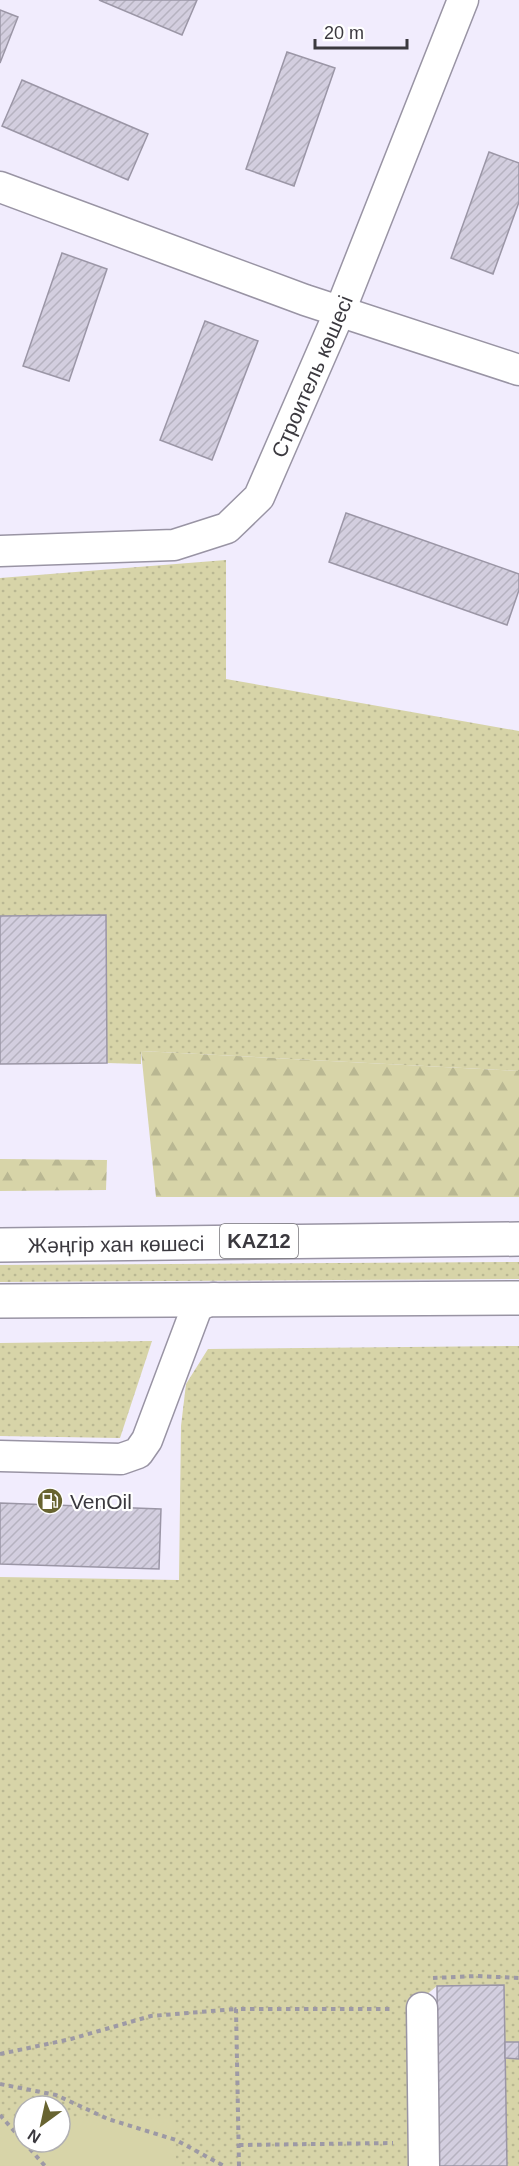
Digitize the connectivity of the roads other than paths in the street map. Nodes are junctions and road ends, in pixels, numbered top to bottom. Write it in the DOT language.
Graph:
graph roads {
  1 [pos="463,0"];
  2 [pos="0,187"];
  3 [pos="340,311"];
  4 [pos="519,370"];
  5 [pos="0,551"];
  6 [pos="519,1239"];
  7 [pos="0,1245"];
  8 [pos="214,1298"];
  9 [pos="519,1298"];
  10 [pos="0,1300"];
  11 [pos="0,1456"];
  12 [pos="419,2008"];
  13 [pos="424,2154"];
  1 -- 3 [label="street, Строитель көшесі"];
  2 -- 3 [label="street"];
  3 -- 4 [label="street"];
  3 -- 5 [label="street, Строитель көшесі"];
  6 -- 7 [label="main road, Жәңгір хан көшесі / KAZ12"];
  8 -- 9 [label="main road"];
  8 -- 10 [label="main road"];
  8 -- 11 [label="street"];
  12 -- 13 [label="street"];
}
